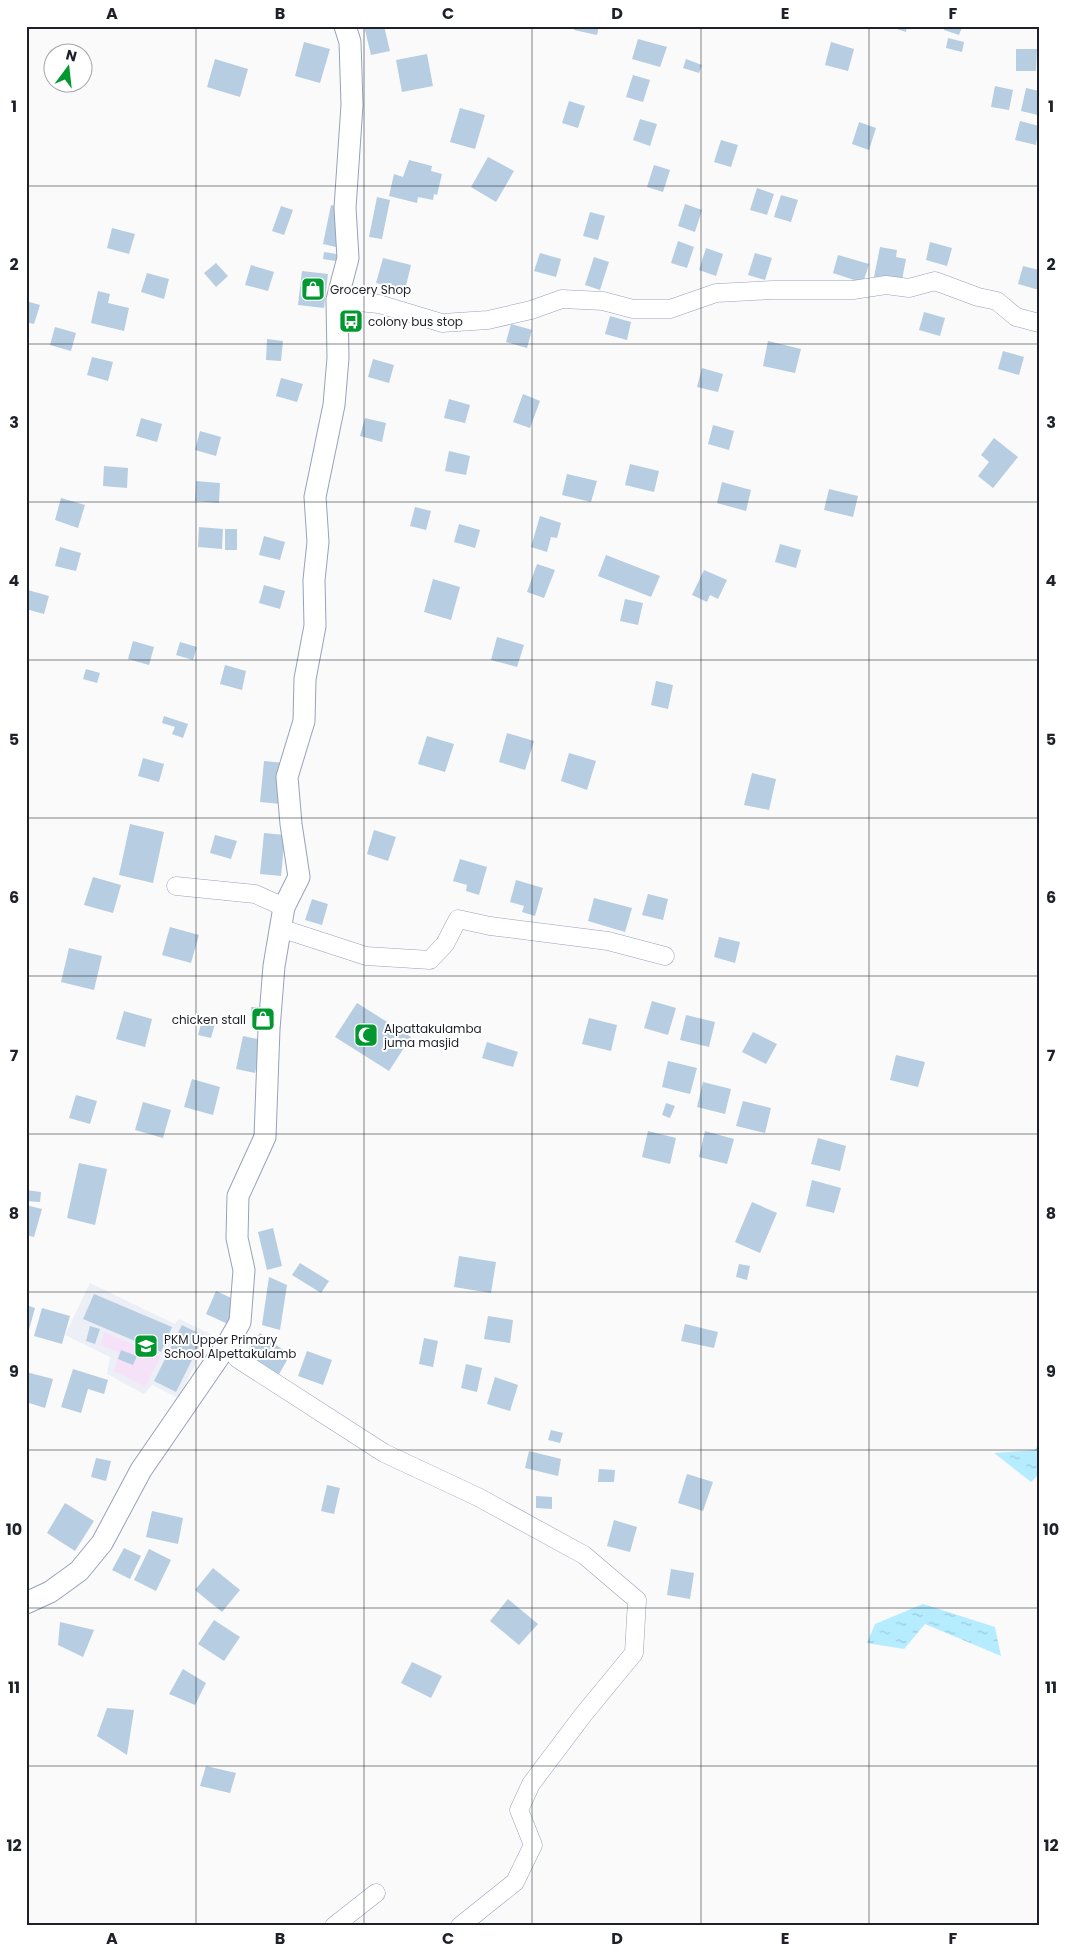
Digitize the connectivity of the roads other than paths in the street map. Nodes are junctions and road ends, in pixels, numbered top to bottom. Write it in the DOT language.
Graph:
graph roads {
  1 [pos="345,26"];
  2 [pos="337,300"];
  3 [pos="1039,323"];
  4 [pos="176,886"];
  5 [pos="284,907"];
  6 [pos="280,928"];
  7 [pos="666,956"];
  8 [pos="227,1345"];
  9 [pos="26,1602"];
  10 [pos="376,1893"];
  11 [pos="334,1926"];
  12 [pos="460,1926"];
  1 -- 2 [label="street"];
  2 -- 3 [label="street"];
  2 -- 5 [label="street"];
  4 -- 5 [label="street"];
  5 -- 6 [label="street"];
  6 -- 7 [label="street"];
  6 -- 8 [label="street"];
  8 -- 9 [label="street"];
  8 -- 12 [label="street"];
  10 -- 11 [label="street"];
}
